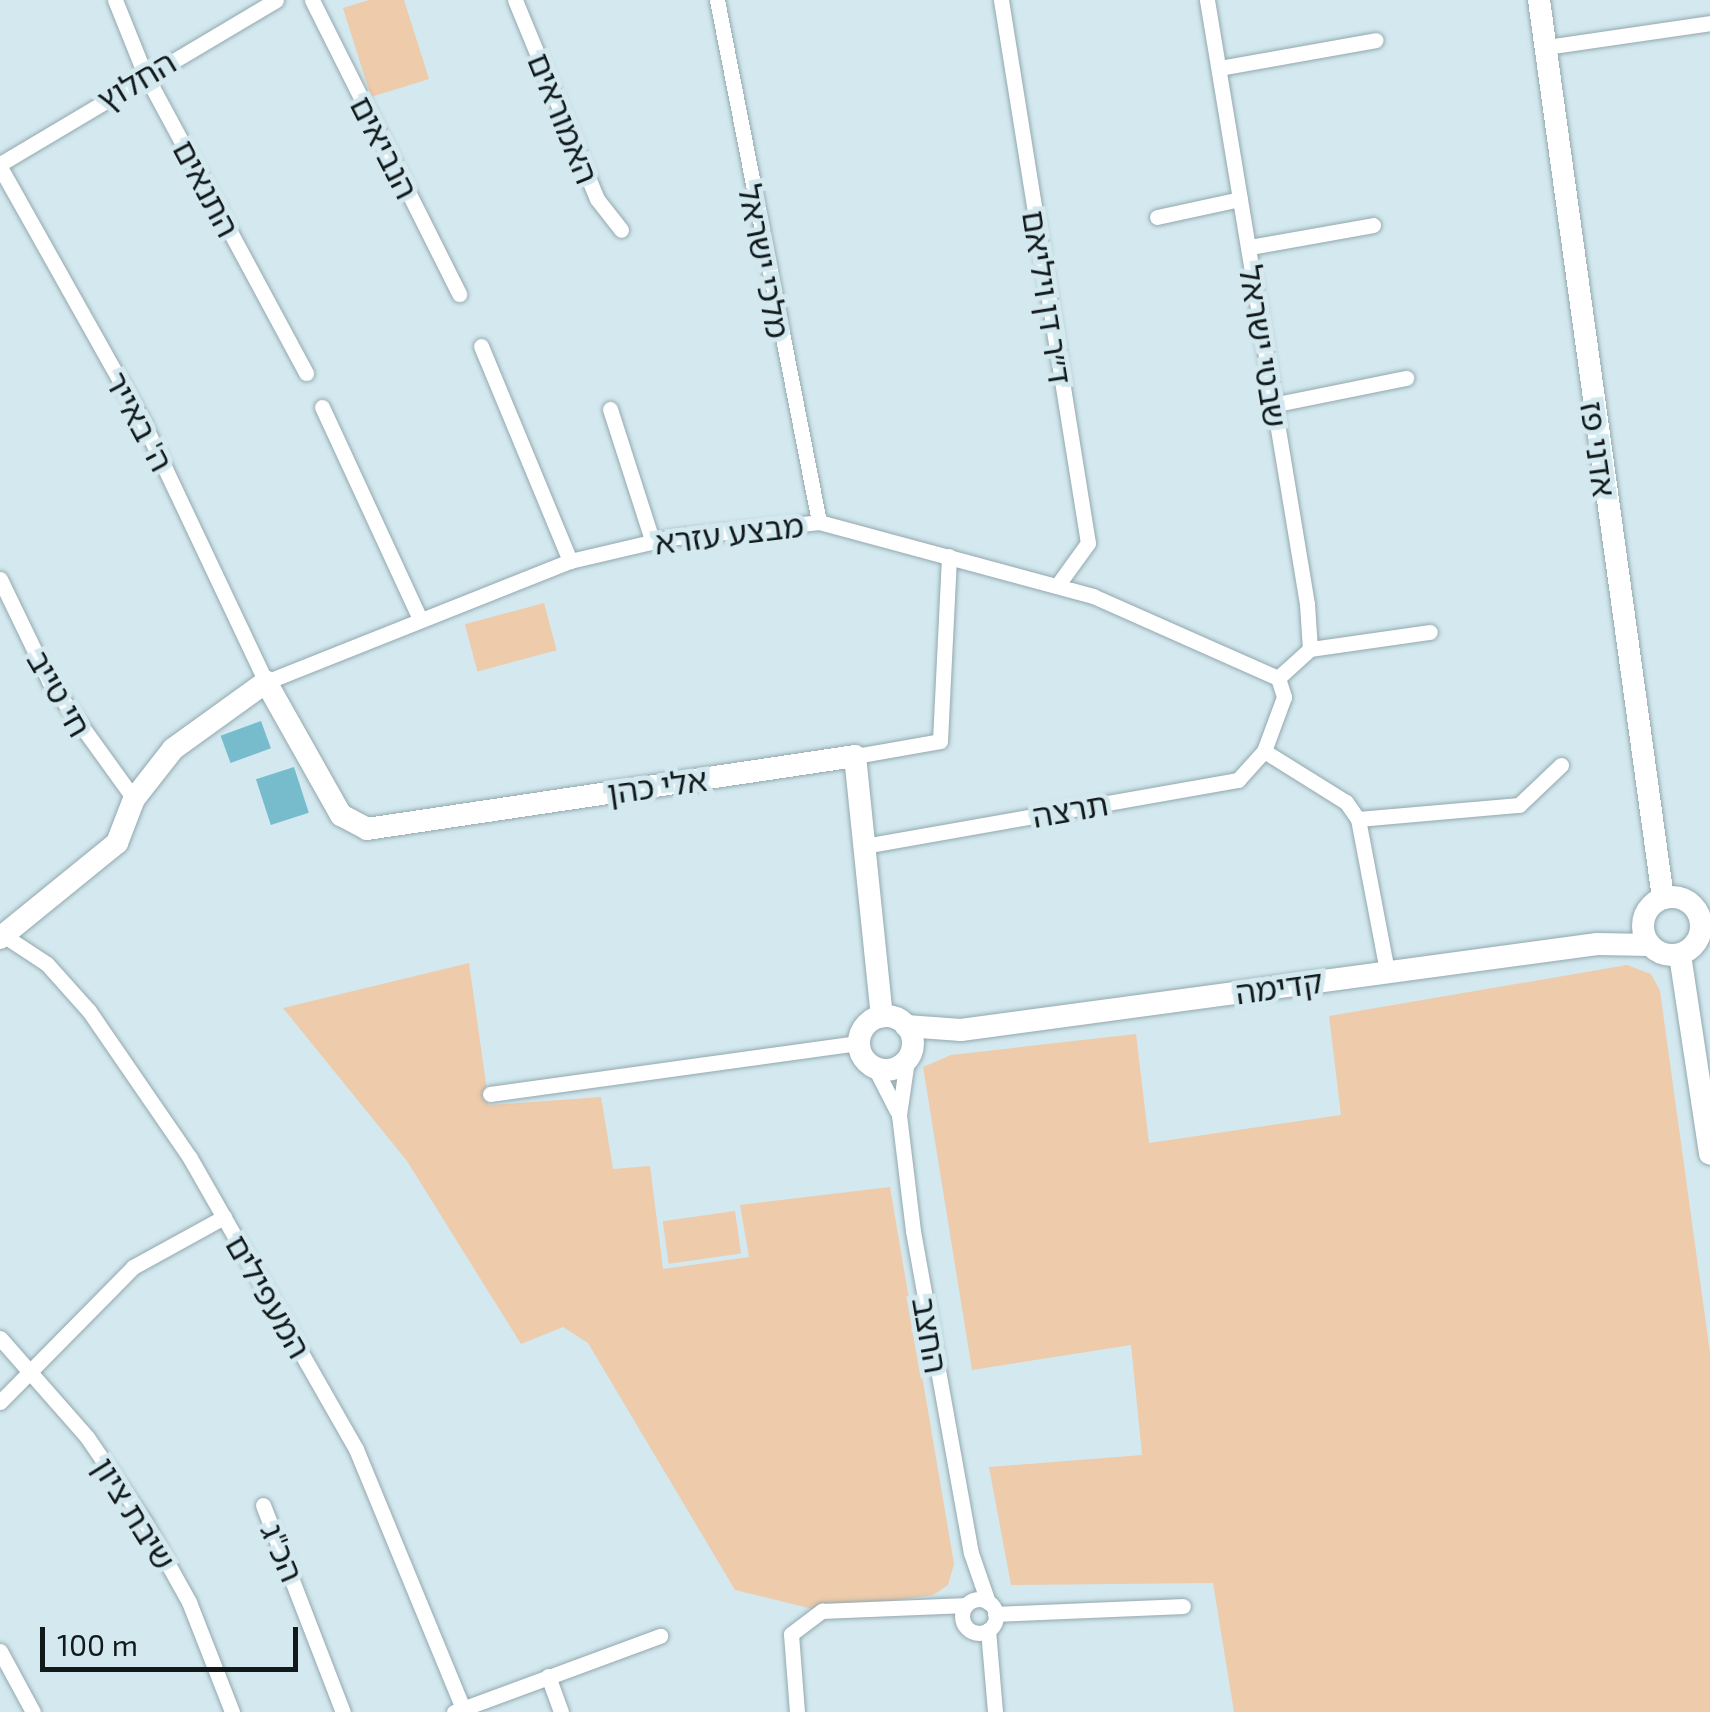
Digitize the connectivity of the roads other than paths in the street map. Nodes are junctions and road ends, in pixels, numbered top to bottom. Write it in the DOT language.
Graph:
graph roads {
  1 [pos="115,0"];
  2 [pos="276,0"];
  3 [pos="312,0"];
  4 [pos="515,0"];
  5 [pos="717,0"];
  6 [pos="1001,0"];
  7 [pos="1207,0"];
  8 [pos="1539,0"];
  9 [pos="1710,22"];
  10 [pos="1376,40"];
  11 [pos="1546,48"];
  12 [pos="1219,68"];
  13 [pos="144,72"];
  14 [pos="0,166"];
  15 [pos="1240,199"];
  16 [pos="1157,217"];
  17 [pos="1373,226"];
  18 [pos="622,230"];
  19 [pos="1250,247"];
  20 [pos="459,294"];
  21 [pos="480,346"];
  22 [pos="306,373"];
  23 [pos="1406,378"];
  24 [pos="1272,405"];
  25 [pos="322,407"];
  26 [pos="610,408"];
  27 [pos="819,522"];
  28 [pos="652,540"];
  29 [pos="949,556"];
  30 [pos="570,561"];
  31 [pos="0,579"];
  32 [pos="1057,586"];
  33 [pos="420,619"];
  34 [pos="1430,632"];
  35 [pos="1310,649"];
  36 [pos="1278,678"];
  37 [pos="266,682"];
  38 [pos="1264,751"];
  39 [pos="855,756"];
  40 [pos="1561,765"];
  41 [pos="134,799"];
  42 [pos="1358,819"];
  43 [pos="864,846"];
  44 [pos="1663,898"];
  45 [pos="1705,920"];
  46 [pos="1643,922"];
  47 [pos="1,935"];
  48 [pos="1598,944"];
  49 [pos="1650,945"];
  50 [pos="1680,954"];
  51 [pos="1387,971"];
  52 [pos="882,1016"];
  53 [pos="906,1026"];
  54 [pos="961,1030"];
  55 [pos="859,1044"];
  56 [pos="909,1056"];
  57 [pos="876,1068"];
  58 [pos="490,1094"];
  59 [pos="899,1114"];
  60 [pos="1710,1154"];
  61 [pos="224,1217"];
  62 [pos="0,1338"];
  63 [pos="32,1370"];
  64 [pos="0,1402"];
  65 [pos="264,1504"];
  66 [pos="971,1554"];
  67 [pos="968,1603"];
  68 [pos="1183,1606"];
  69 [pos="992,1608"];
  70 [pos="918,1609"];
  71 [pos="966,1626"];
  72 [pos="988,1630"];
  73 [pos="660,1636"];
  74 [pos="0,1651"];
  75 [pos="988,1669"];
  76 [pos="548,1676"];
  77 [pos="458,1711"];
  78 [pos="33,1712"];
  79 [pos="232,1712"];
  80 [pos="343,1712"];
  81 [pos="560,1712"];
  82 [pos="798,1712"];
  83 [pos="995,1712"];
  1 -- 13 [label="street, התנאים"];
  2 -- 13 [label="street, החלוץ"];
  3 -- 20 [label="street, הנביאים"];
  4 -- 18 [label="street, האמוראים"];
  5 -- 27 [label="street, מלכי ישראל"];
  6 -- 32 [label="street, ד״ר דן ויליאם"];
  7 -- 12 [label="street, שבטי ישראל"];
  8 -- 11 [label="street, אדני פז"];
  9 -- 11 [label="street"];
  10 -- 12 [label="street"];
  11 -- 44 [label="street, אדני פז"];
  12 -- 15 [label="street, שבטי ישראל"];
  13 -- 14 [label="street, החלוץ"];
  13 -- 22 [label="street, התנאים"];
  14 -- 37 [label="street, ה' באייר"];
  15 -- 16 [label="street"];
  15 -- 19 [label="street, שבטי ישראל"];
  17 -- 19 [label="street"];
  19 -- 24 [label="street, שבטי ישראל"];
  21 -- 30 [label="street"];
  23 -- 24 [label="street"];
  24 -- 35 [label="street, שבטי ישראל"];
  25 -- 33 [label="street"];
  26 -- 28 [label="street"];
  27 -- 28 [label="street, מבצע עזרא"];
  27 -- 29 [label="street, מבצע עזרא"];
  28 -- 30 [label="street, מבצע עזרא"];
  29 -- 32 [label="street, מבצע עזרא"];
  29 -- 39 [label="street, אלי כהן"];
  30 -- 33 [label="street, מבצע עזרא"];
  31 -- 41 [label="street, חי טייב"];
  32 -- 36 [label="street, מבצע עזרא"];
  33 -- 37 [label="street, מבצע עזרא"];
  34 -- 35 [label="street"];
  35 -- 36 [label="street"];
  36 -- 38 [label="street"];
  37 -- 39 [label="street, אלי כהן"];
  37 -- 41 [label="street, מבצע עזרא"];
  38 -- 42 [label="street"];
  38 -- 43 [label="street, תרצה"];
  39 -- 43 [label="street"];
  40 -- 42 [label="street"];
  41 -- 47 [label="street, מבצע עזרא"];
  42 -- 51 [label="street"];
  43 -- 52 [label="street"];
  44 -- 45 [label="street"];
  44 -- 46 [label="street"];
  45 -- 50 [label="street"];
  46 -- 48 [label="street, קדימה"];
  46 -- 49 [label="street"];
  47 -- 61 [label="street, המעפילים"];
  48 -- 49 [label="street, קדימה"];
  48 -- 51 [label="street, קדימה"];
  49 -- 50 [label="street"];
  50 -- 60 [label="street"];
  51 -- 54 [label="street, קדימה"];
  52 -- 53 [label="street"];
  52 -- 55 [label="street"];
  53 -- 54 [label="street, קדימה"];
  53 -- 56 [label="street"];
  54 -- 56 [label="street, קדימה"];
  55 -- 57 [label="street"];
  55 -- 58 [label="street"];
  56 -- 57 [label="street"];
  56 -- 59 [label="street, החצב"];
  57 -- 59 [label="street, החצב"];
  59 -- 66 [label="street, החצב"];
  61 -- 63 [label="street"];
  61 -- 77 [label="street, המעפילים"];
  62 -- 63 [label="street, שיבת ציון"];
  63 -- 64 [label="street"];
  63 -- 79 [label="street, שיבת ציון"];
  65 -- 80 [label="street, הכ\"ג"];
  66 -- 67 [label="street, החצב"];
  66 -- 69 [label="street, החצב"];
  67 -- 69 [label="street"];
  67 -- 70 [label="street"];
  67 -- 71 [label="street, החצב"];
  68 -- 69 [label="street"];
  69 -- 72 [label="street"];
  70 -- 71 [label="street"];
  70 -- 82 [label="street"];
  71 -- 72 [label="street"];
  71 -- 75 [label="street"];
  72 -- 75 [label="street"];
  73 -- 76 [label="street"];
  74 -- 78 [label="street"];
  75 -- 83 [label="street"];
  76 -- 77 [label="street"];
  76 -- 81 [label="street"];
}
